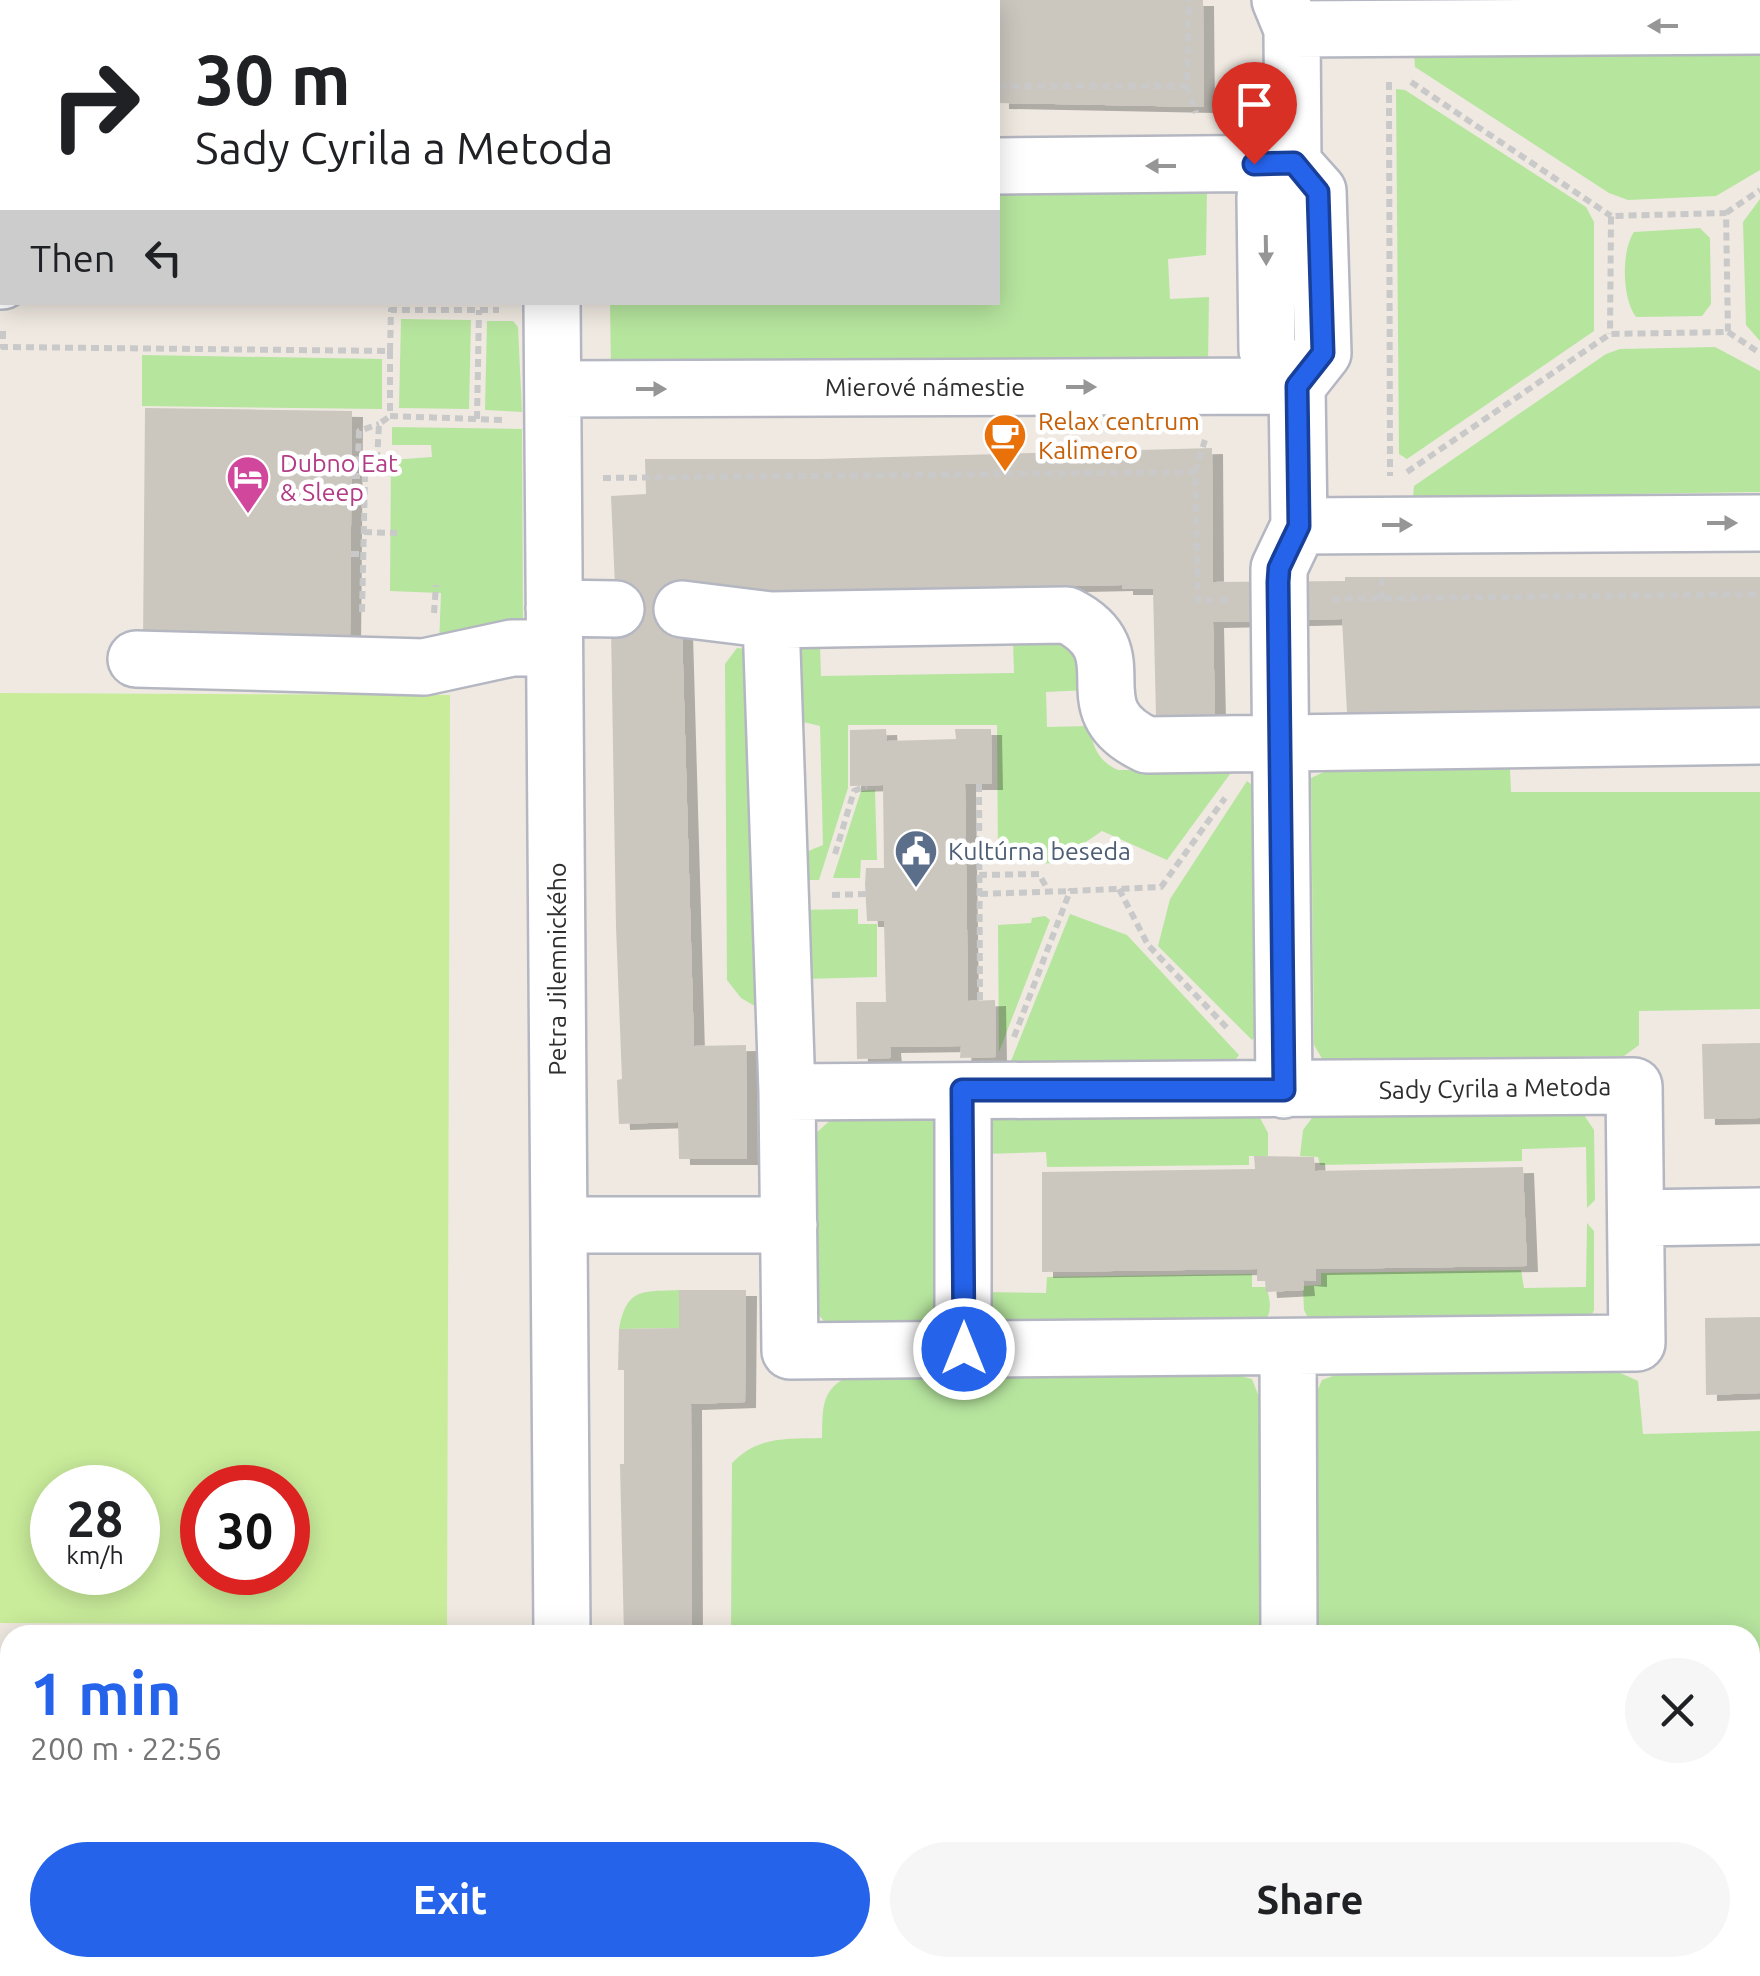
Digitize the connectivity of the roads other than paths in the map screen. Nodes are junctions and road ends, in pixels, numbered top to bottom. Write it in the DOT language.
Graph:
graph roads {
  1 [pos="1286,14"];
  2 [pos="1760,26"];
  3 [pos="1294,163"];
  4 [pos="1000,166"];
  5 [pos="552,306"];
  6 [pos="1297,386"];
  7 [pos="554,406"];
  8 [pos="1760,522"];
  9 [pos="1299,526"];
  10 [pos="616,608"];
  11 [pos="682,609"];
  12 [pos="772,620"];
  13 [pos="554,628"];
  14 [pos="136,659"];
  15 [pos="1760,736"];
  16 [pos="1279,746"];
  17 [pos="962,1090"];
  18 [pos="1284,1090"];
  19 [pos="787,1092"];
  20 [pos="1760,1216"];
  21 [pos="1636,1218"];
  22 [pos="559,1225"];
  23 [pos="789,1225"];
  24 [pos="1288,1347"];
  25 [pos="964,1349"];
  26 [pos="562,1625"];
  27 [pos="1290,1625"];
  2 -- 1 [label="street, one-way"];
  1 -- 3 [label="street"];
  3 -- 4 [label="street, one-way"];
  3 -- 6 [label="street"];
  5 -- 7 [label="street, Petra Jilemnického"];
  7 -- 6 [label="street, Mierové námestie, one-way"];
  6 -- 9 [label="street"];
  7 -- 13 [label="street, Petra Jilemnického"];
  9 -- 8 [label="street, one-way"];
  9 -- 16 [label="street"];
  10 -- 13 [label="street"];
  11 -- 12 [label="street"];
  12 -- 16 [label="street"];
  12 -- 19 [label="street"];
  13 -- 14 [label="street"];
  13 -- 22 [label="street, Petra Jilemnického"];
  15 -- 16 [label="street"];
  16 -- 18 [label="street"];
  17 -- 18 [label="street, Sady Cyrila a Metoda"];
  17 -- 19 [label="street, Sady Cyrila a Metoda"];
  17 -- 25 [label="street"];
  18 -- 21 [label="street, Sady Cyrila a Metoda"];
  19 -- 23 [label="street, Sady Cyrila a Metoda"];
  20 -- 21 [label="street"];
  21 -- 24 [label="street, Sady Cyrila a Metoda"];
  22 -- 23 [label="street"];
  22 -- 26 [label="street, Petra Jilemnického"];
  23 -- 25 [label="street, Sady Cyrila a Metoda"];
  24 -- 25 [label="street, Sady Cyrila a Metoda"];
  24 -- 27 [label="street"];
}
